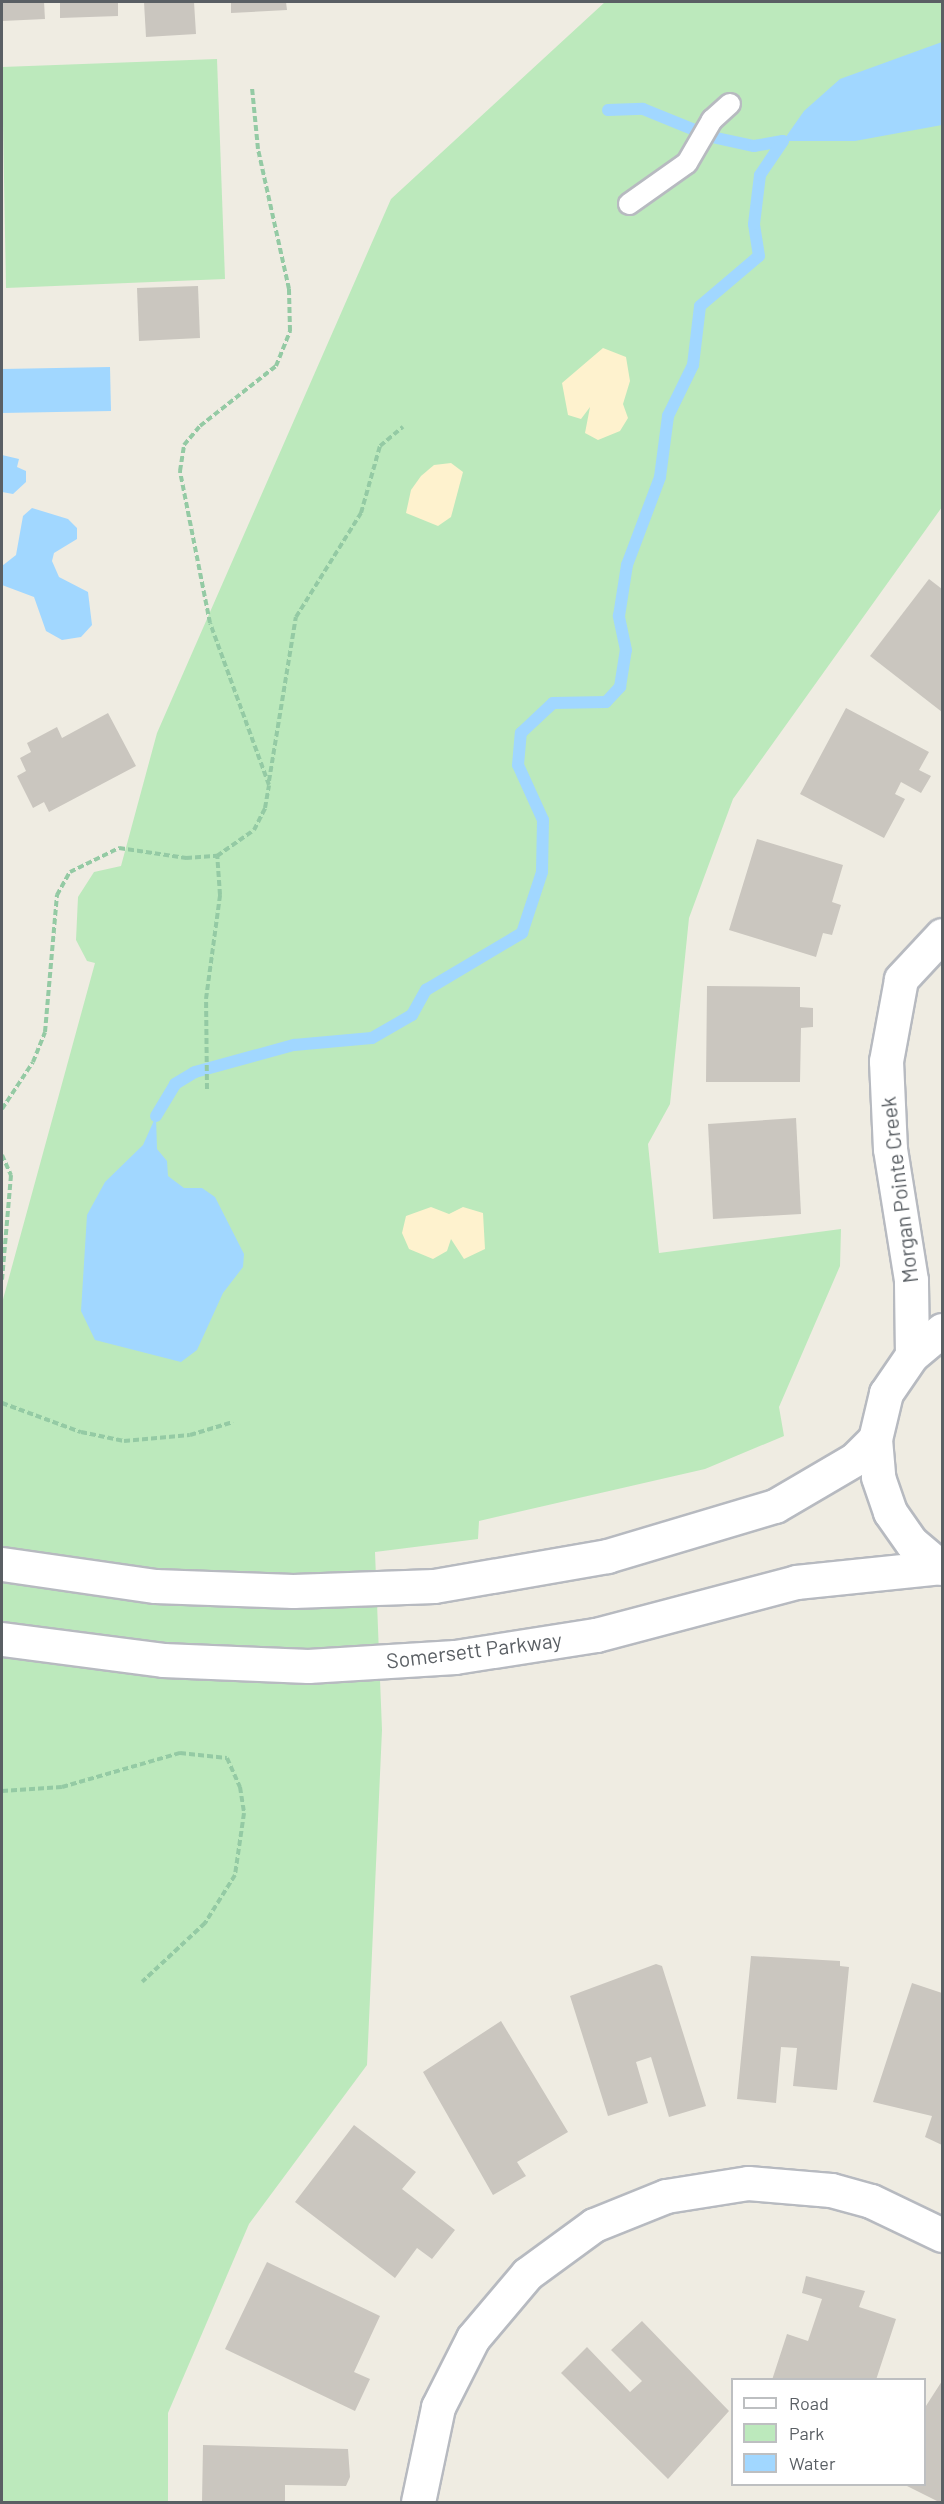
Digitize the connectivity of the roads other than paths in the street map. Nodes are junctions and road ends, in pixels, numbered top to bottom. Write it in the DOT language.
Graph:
graph roads {
  1 [pos="730,104"];
  2 [pos="629,204"];
  3 [pos="942,935"];
  4 [pos="942,1330"];
  5 [pos="912,1355"];
  6 [pos="875,1439"];
  7 [pos="2,1564"];
  8 [pos="942,1568"];
  9 [pos="2,1640"];
  10 [pos="942,2235"];
  11 [pos="418,2502"];
  1 -- 2 [label="lane"];
  3 -- 5 [label="main road, Morgan Pointe Creek"];
  4 -- 5 [label="main road"];
  5 -- 6 [label="main road"];
  6 -- 7 [label="main road"];
  6 -- 8 [label="main road"];
  8 -- 9 [label="main road, Somersett Parkway"];
  10 -- 11 [label="main road"];
}
